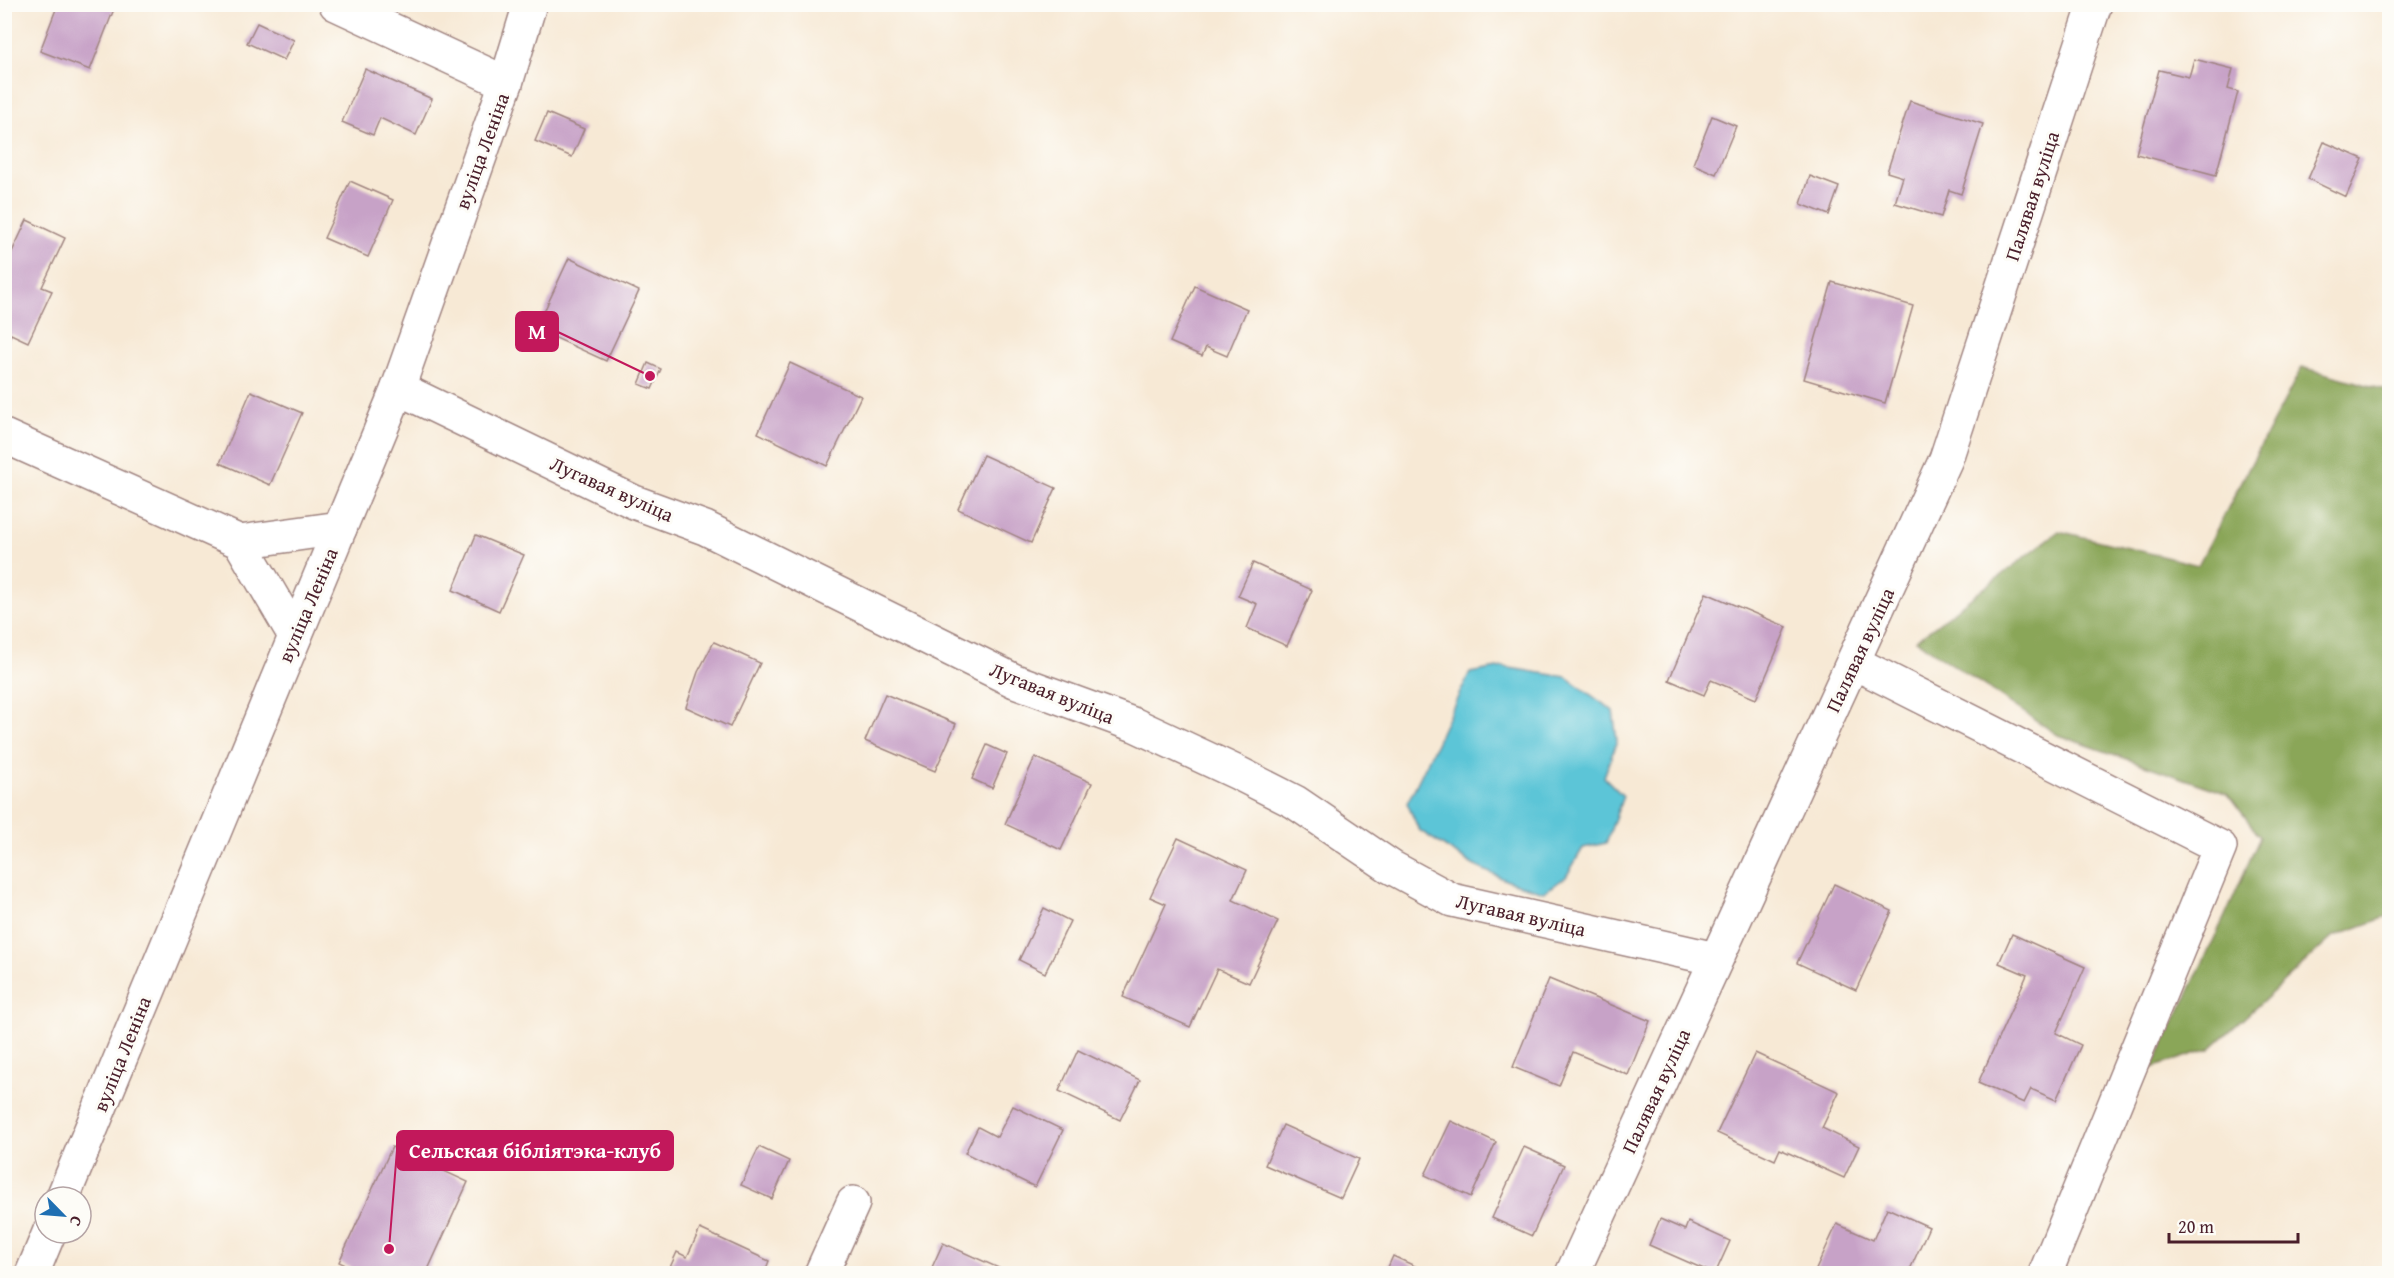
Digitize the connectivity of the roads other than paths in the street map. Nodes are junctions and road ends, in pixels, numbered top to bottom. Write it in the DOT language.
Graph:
graph roads {
  1 [pos="336,4"];
  2 [pos="530,4"];
  3 [pos="2095,4"];
  4 [pos="506,83"];
  5 [pos="398,388"];
  6 [pos="4,436"];
  7 [pos="340,528"];
  8 [pos="240,542"];
  9 [pos="295,636"];
  10 [pos="1855,663"];
  11 [pos="1716,960"];
  12 [pos="68,1185"];
  13 [pos="853,1203"];
  14 [pos="44,1245"];
  15 [pos="32,1274"];
  16 [pos="821,1274"];
  17 [pos="1572,1274"];
  18 [pos="2045,1274"];
  1 -- 4 [label="street"];
  2 -- 4 [label="street, вуліца Леніна"];
  3 -- 10 [label="street, Палявая вуліца"];
  4 -- 5 [label="street, вуліца Леніна"];
  5 -- 7 [label="street, вуліца Леніна"];
  5 -- 11 [label="street, Лугавая вуліца"];
  6 -- 8 [label="street"];
  7 -- 8 [label="street"];
  7 -- 9 [label="street, вуліца Леніна"];
  8 -- 9 [label="street"];
  9 -- 12 [label="street, вуліца Леніна"];
  10 -- 11 [label="street, Палявая вуліца"];
  10 -- 18 [label="street"];
  11 -- 17 [label="street, Палявая вуліца"];
  13 -- 16 [label="street"];
  14 -- 15 [label="street"];
}
